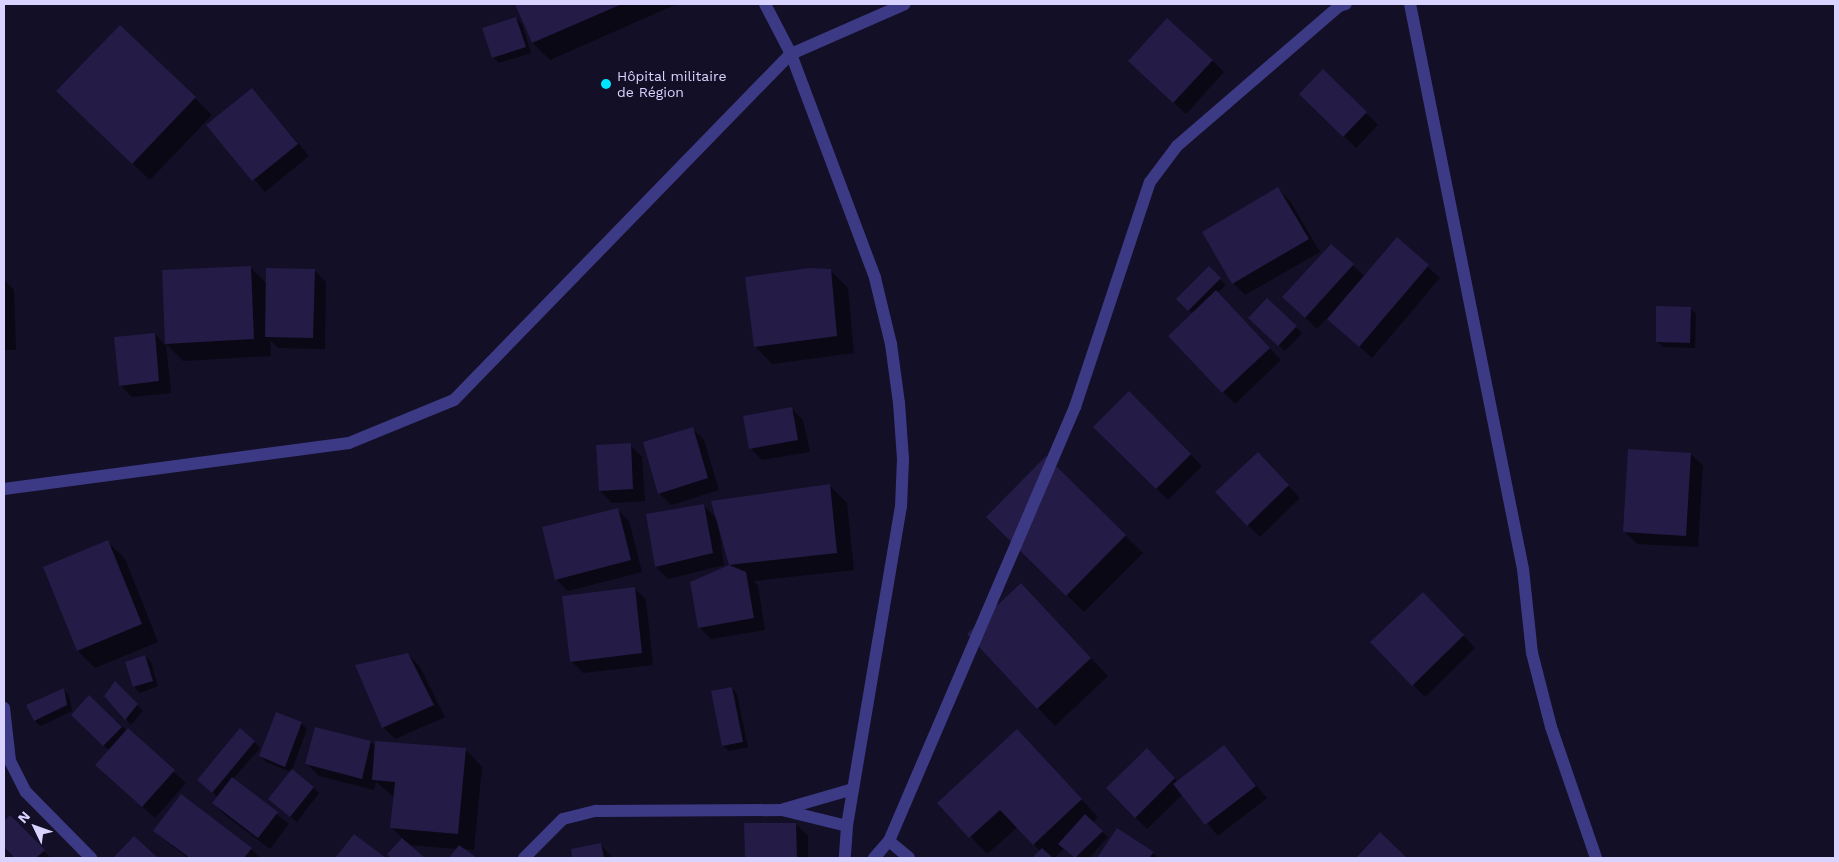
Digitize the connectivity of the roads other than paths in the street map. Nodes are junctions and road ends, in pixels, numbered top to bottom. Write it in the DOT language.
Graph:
graph roads {
  1 [pos="765,4"];
  2 [pos="905,4"];
  3 [pos="1410,4"];
  4 [pos="1340,5"];
  5 [pos="791,54"];
  6 [pos="4,489"];
  7 [pos="4,708"];
  8 [pos="853,789"];
  9 [pos="782,810"];
  10 [pos="847,826"];
  11 [pos="889,841"];
  12 [pos="91,858"];
  13 [pos="524,858"];
  14 [pos="845,858"];
  15 [pos="874,858"];
  16 [pos="909,858"];
  17 [pos="1596,858"];
  1 -- 5 [label="street"];
  2 -- 5 [label="street"];
  3 -- 17 [label="street"];
  4 -- 11 [label="street"];
  5 -- 6 [label="street"];
  5 -- 8 [label="street"];
  7 -- 12 [label="street"];
  8 -- 9 [label="street"];
  8 -- 10 [label="street"];
  9 -- 10 [label="street"];
  9 -- 13 [label="street"];
  10 -- 14 [label="street"];
  11 -- 15 [label="street"];
  11 -- 16 [label="street"];
}
